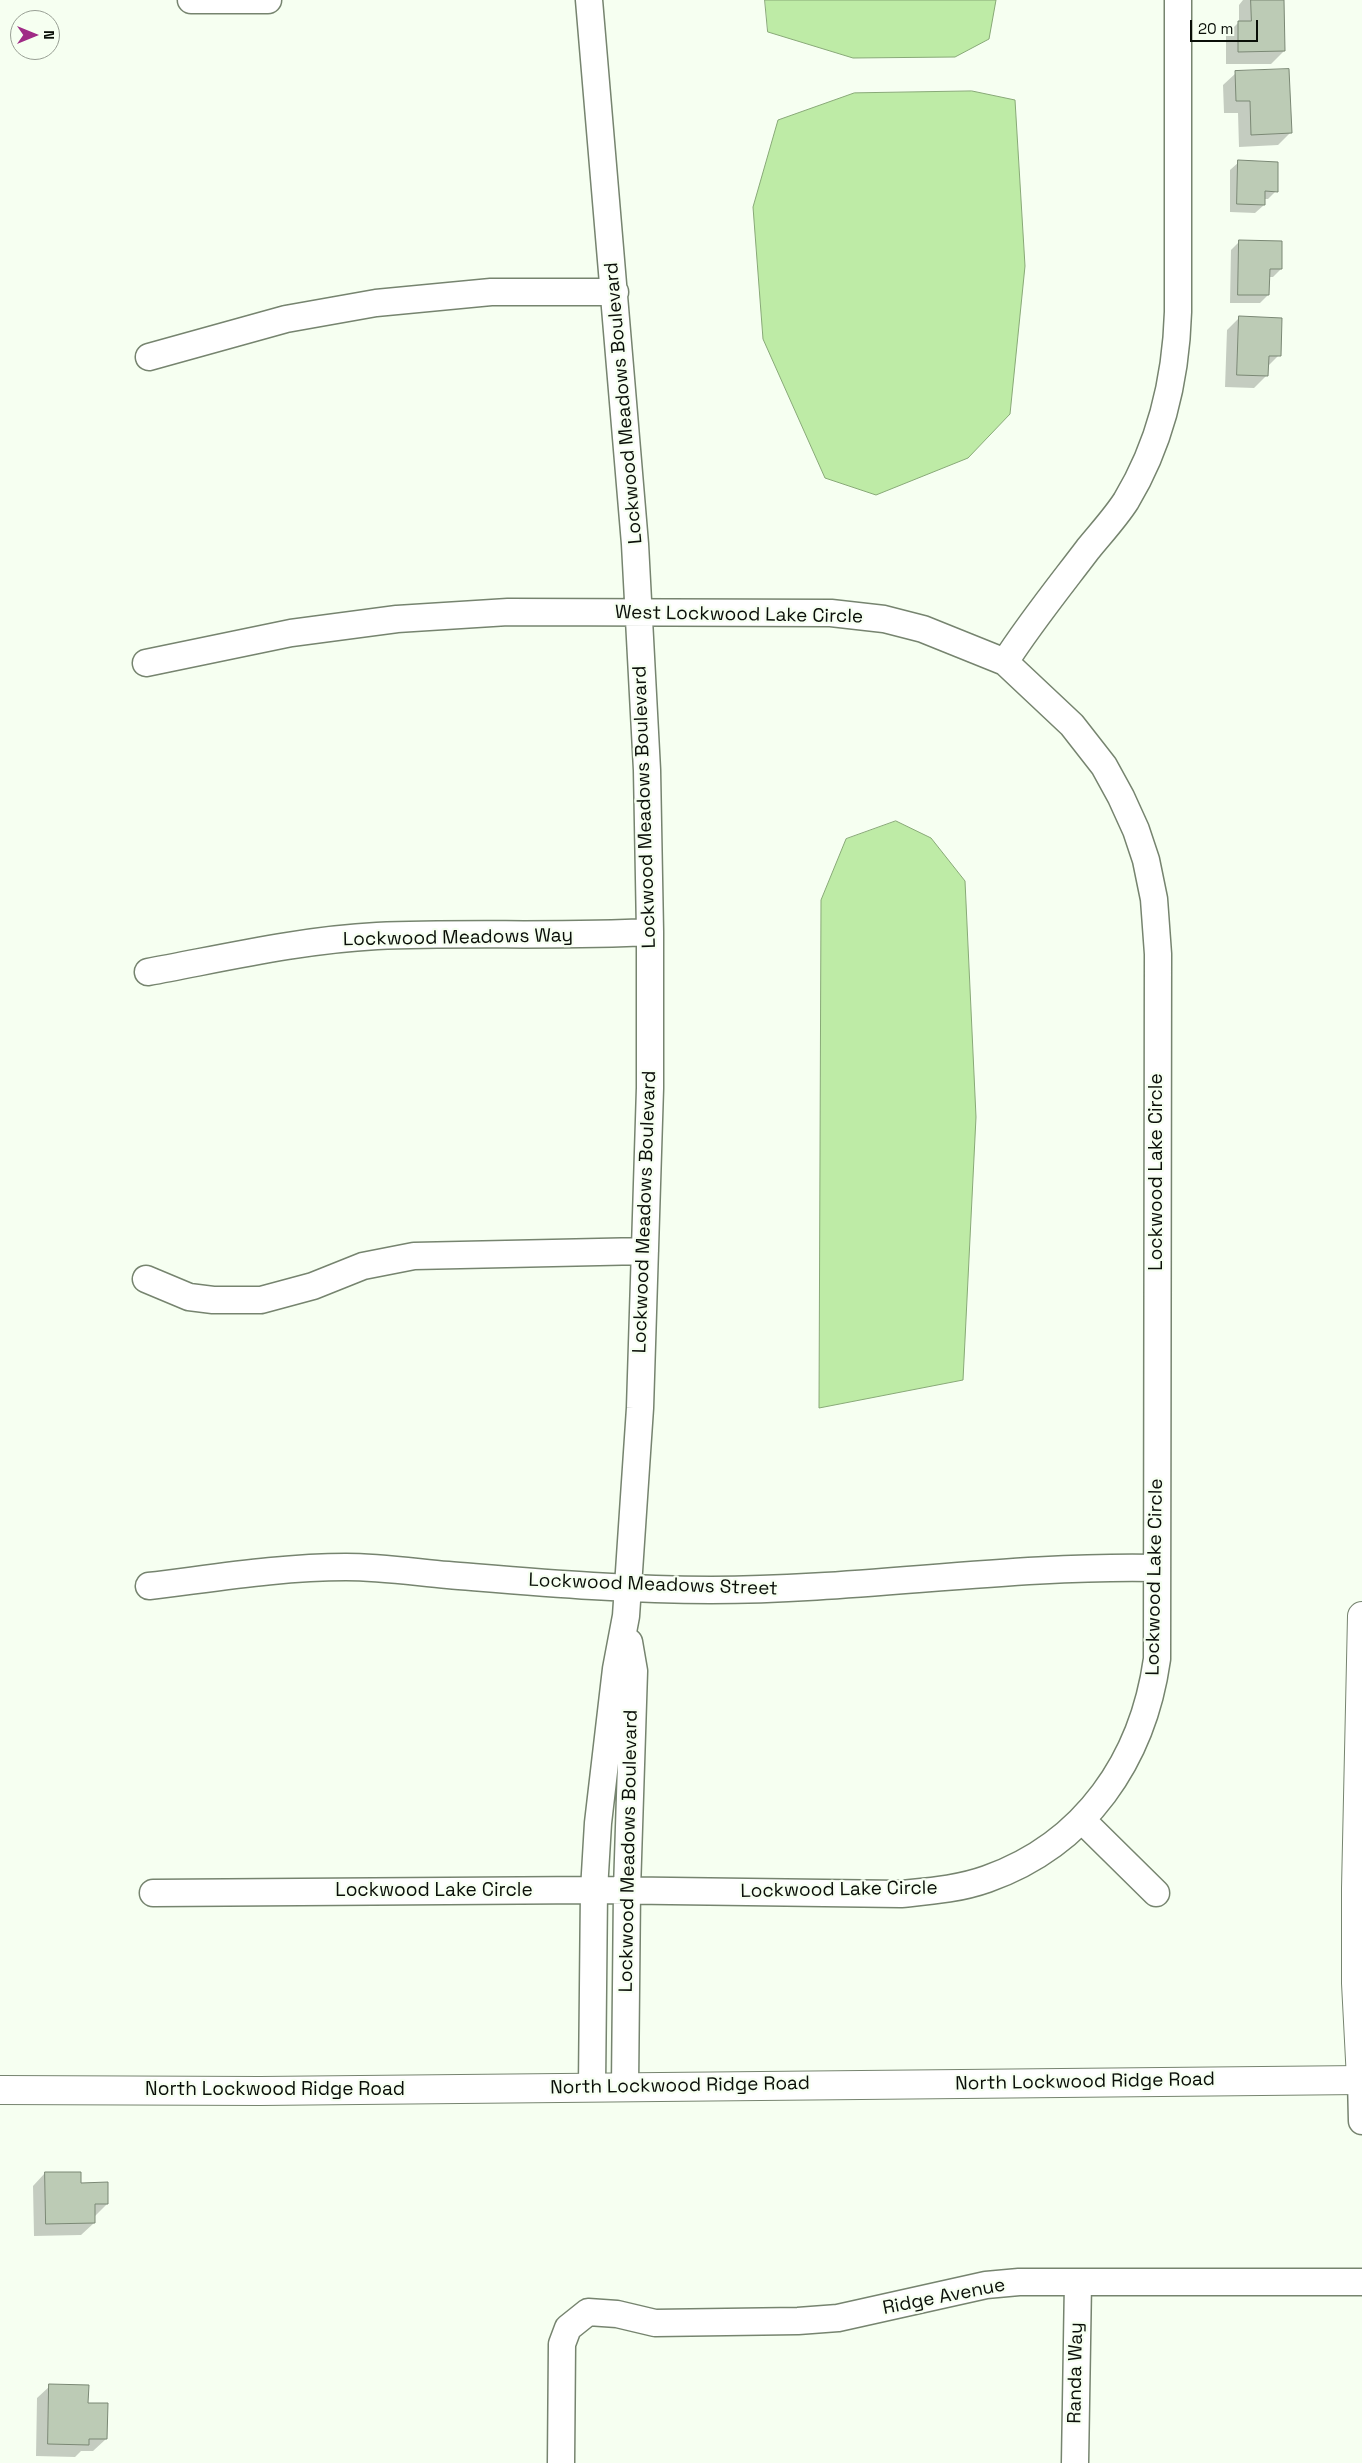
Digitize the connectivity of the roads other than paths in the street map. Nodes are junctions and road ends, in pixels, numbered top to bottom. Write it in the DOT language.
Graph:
graph roads {
  1 [pos="191,0"];
  2 [pos="268,0"];
  3 [pos="589,0"];
  4 [pos="1178,0"];
  5 [pos="615,292"];
  6 [pos="149,357"];
  7 [pos="639,613"];
  8 [pos="1005,662"];
  9 [pos="146,663"];
  10 [pos="650,932"];
  11 [pos="148,972"];
  12 [pos="1158,1025"];
  13 [pos="645,1251"];
  14 [pos="146,1279"];
  15 [pos="1157,1568"];
  16 [pos="149,1586"];
  17 [pos="627,1588"];
  18 [pos="626,1616"];
  19 [pos="1362,1616"];
  20 [pos="1082,1820"];
  21 [pos="594,1890"];
  22 [pos="627,1890"];
  23 [pos="153,1893"];
  24 [pos="1156,1893"];
  25 [pos="1362,2079"];
  26 [pos="592,2086"];
  27 [pos="625,2086"];
  28 [pos="0,2090"];
  29 [pos="1362,2121"];
  30 [pos="1078,2282"];
  31 [pos="1362,2282"];
  32 [pos="561,2463"];
  33 [pos="1075,2463"];
  1 -- 2 [label="street"];
  3 -- 5 [label="street, Lockwood Meadows Boulevard"];
  4 -- 8 [label="street"];
  5 -- 6 [label="street"];
  5 -- 7 [label="street, Lockwood Meadows Boulevard"];
  7 -- 8 [label="street, West Lockwood Lake Circle"];
  7 -- 9 [label="street, West Lockwood Lake Circle"];
  7 -- 10 [label="street, Lockwood Meadows Boulevard"];
  8 -- 12 [label="street, West Lockwood Lake Circle"];
  10 -- 11 [label="street, Lockwood Meadows Way"];
  10 -- 13 [label="street, Lockwood Meadows Boulevard"];
  12 -- 15 [label="street, Lockwood Lake Circle"];
  13 -- 14 [label="street"];
  13 -- 17 [label="street, Lockwood Meadows Boulevard"];
  15 -- 17 [label="street, Lockwood Meadows Street"];
  15 -- 20 [label="street, Lockwood Lake Circle"];
  16 -- 17 [label="street, Lockwood Meadows Street"];
  17 -- 18 [label="street, Lockwood Meadows Boulevard"];
  18 -- 21 [label="street, Lockwood Meadows Boulevard"];
  18 -- 22 [label="street, Lockwood Meadows Boulevard"];
  19 -- 25 [label="main road"];
  20 -- 22 [label="street, Lockwood Lake Circle"];
  20 -- 24 [label="street"];
  21 -- 22 [label="street, Lockwood Lake Circle"];
  21 -- 23 [label="street, Lockwood Lake Circle"];
  21 -- 26 [label="street, Lockwood Meadows Boulevard"];
  22 -- 27 [label="street, Lockwood Meadows Boulevard"];
  25 -- 27 [label="main road, North Lockwood Ridge Road"];
  25 -- 29 [label="street"];
  26 -- 27 [label="main road, North Lockwood Ridge Road"];
  26 -- 28 [label="main road, North Lockwood Ridge Road"];
  30 -- 31 [label="street, Ridge Avenue"];
  30 -- 32 [label="street, Ridge Avenue"];
  30 -- 33 [label="street, Randa Way"];
}
